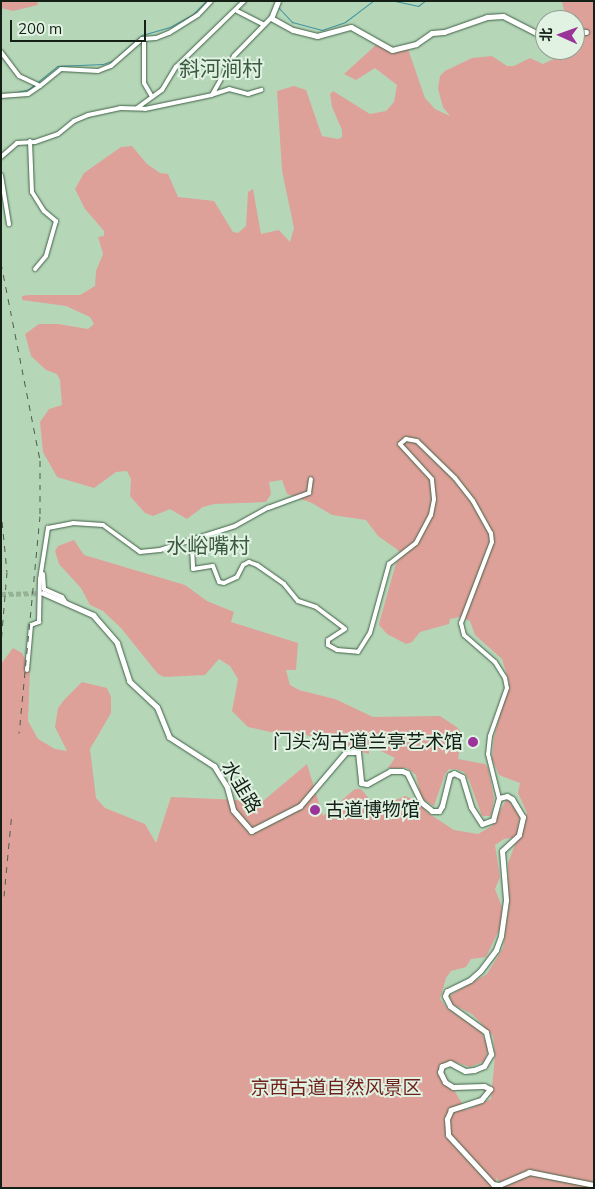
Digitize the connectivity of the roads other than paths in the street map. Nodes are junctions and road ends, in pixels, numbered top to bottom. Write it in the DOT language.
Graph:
graph roads {
  1 [pos="211,1"];
  2 [pos="244,1"];
  3 [pos="277,4"];
  4 [pos="237,11"];
  5 [pos="271,18"];
  6 [pos="264,25"];
  7 [pos="535,32"];
  8 [pos="144,39"];
  9 [pos="1,52"];
  10 [pos="38,84"];
  11 [pos="261,90"];
  12 [pos="212,95"];
  13 [pos="3,96"];
  14 [pos="152,97"];
  15 [pos="136,109"];
  16 [pos="30,141"];
  17 [pos="1,158"];
  18 [pos="1,175"];
  19 [pos="9,224"];
  20 [pos="35,269"];
  21 [pos="311,479"];
  22 [pos="198,538"];
  23 [pos="42,567"];
  24 [pos="43,593"];
  25 [pos="66,603"];
  26 [pos="27,670"];
  27 [pos="499,798"];
  28 [pos="594,1185"];
  1 -- 8 [label="street"];
  2 -- 4 [label="street"];
  3 -- 5 [label="street"];
  4 -- 6 [label="street"];
  4 -- 14 [label="street"];
  5 -- 6 [label="street"];
  5 -- 7 [label="street"];
  6 -- 12 [label="street"];
  8 -- 10 [label="street"];
  8 -- 14 [label="street"];
  9 -- 10 [label="street"];
  10 -- 13 [label="street"];
  11 -- 12 [label="street"];
  12 -- 15 [label="street"];
  14 -- 15 [label="street"];
  15 -- 16 [label="street"];
  16 -- 17 [label="street"];
  16 -- 20 [label="street"];
  18 -- 19 [label="street"];
  21 -- 22 [label="street"];
  22 -- 23 [label="street"];
  22 -- 27 [label="street"];
  23 -- 25 [label="street"];
  23 -- 26 [label="street"];
  24 -- 25 [label="street, 水韭路"];
  25 -- 27 [label="street, 水韭路"];
  27 -- 28 [label="street"];
}
